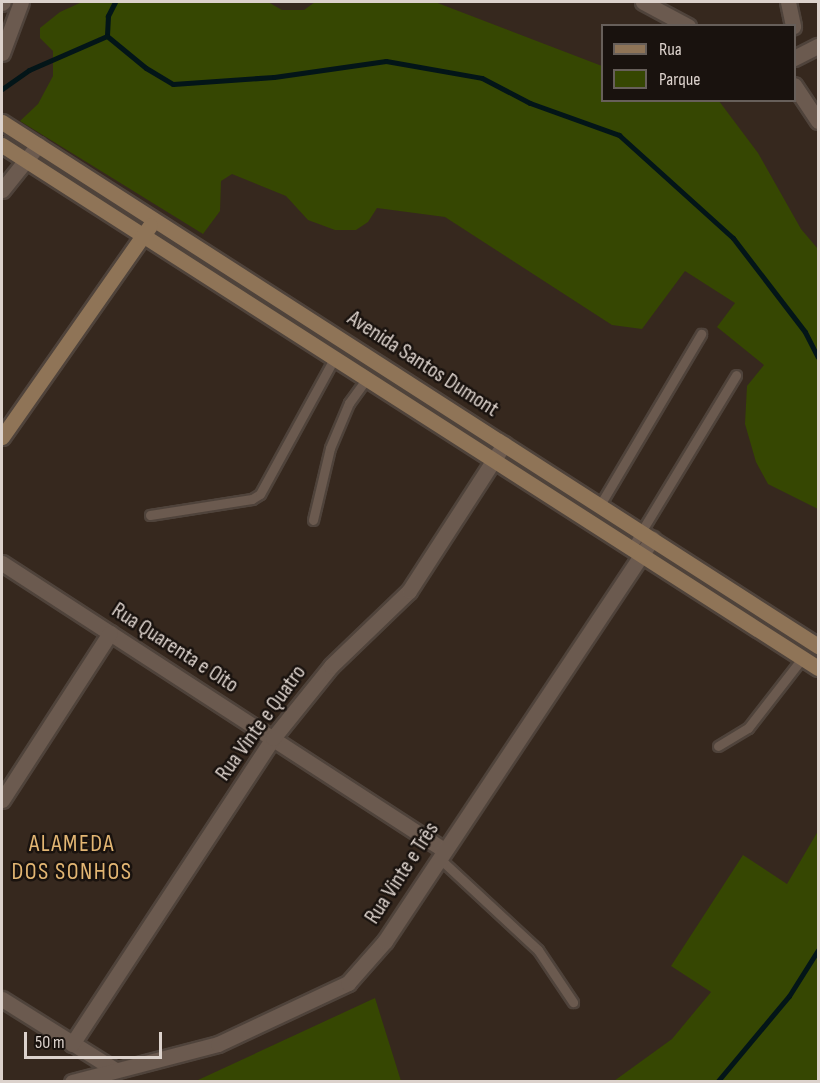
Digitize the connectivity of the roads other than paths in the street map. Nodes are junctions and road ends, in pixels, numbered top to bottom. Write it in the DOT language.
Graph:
graph roads {
  1 [pos="21,2"];
  2 [pos="643,2"];
  3 [pos="788,2"];
  4 [pos="684,24"];
  5 [pos="793,24"];
  6 [pos="819,46"];
  7 [pos="2,53"];
  8 [pos="796,58"];
  9 [pos="796,86"];
  10 [pos="819,121"];
  11 [pos="2,122"];
  12 [pos="38,145"];
  13 [pos="2,146"];
  14 [pos="27,161"];
  15 [pos="2,190"];
  16 [pos="142,233"];
  17 [pos="229,267"];
  18 [pos="701,334"];
  19 [pos="335,357"];
  20 [pos="736,375"];
  21 [pos="367,378"];
  22 [pos="2,437"];
  23 [pos="504,444"];
  24 [pos="493,459"];
  25 [pos="600,505"];
  26 [pos="150,515"];
  27 [pos="313,520"];
  28 [pos="647,536"];
  29 [pos="638,551"];
  30 [pos="2,563"];
  31 [pos="110,633"];
  32 [pos="819,646"];
  33 [pos="803,657"];
  34 [pos="819,668"];
  35 [pos="273,738"];
  36 [pos="718,746"];
  37 [pos="2,800"];
  38 [pos="442,854"];
  39 [pos="2,999"];
  40 [pos="573,1002"];
  41 [pos="72,1044"];
  42 [pos="115,1070"];
  43 [pos="72,1082"];
  1 -- 7 [label="street"];
  2 -- 4 [label="street"];
  3 -- 5 [label="street"];
  6 -- 8 [label="street"];
  9 -- 10 [label="street"];
  11 -- 12 [label="main road, Avenida Santos Dumont"];
  12 -- 14 [label="street"];
  12 -- 17 [label="main road, Avenida Santos Dumont"];
  13 -- 14 [label="main road, Avenida Santos Dumont"];
  14 -- 15 [label="street"];
  14 -- 16 [label="main road, Avenida Santos Dumont"];
  16 -- 17 [label="main road"];
  16 -- 19 [label="main road, Avenida Santos Dumont"];
  16 -- 22 [label="main road"];
  17 -- 23 [label="main road, Avenida Santos Dumont"];
  18 -- 25 [label="lane"];
  19 -- 21 [label="main road, Avenida Santos Dumont"];
  19 -- 26 [label="lane"];
  20 -- 28 [label="lane"];
  21 -- 24 [label="main road, Avenida Santos Dumont"];
  21 -- 27 [label="lane"];
  23 -- 24 [label="street, Rua Vinte e Quatro"];
  23 -- 25 [label="main road, Avenida Santos Dumont"];
  24 -- 29 [label="main road, Avenida Santos Dumont"];
  24 -- 35 [label="street, Rua Vinte e Quatro"];
  25 -- 28 [label="main road, Avenida Santos Dumont"];
  28 -- 29 [label="street, Rua Vinte e Três"];
  28 -- 32 [label="main road, Avenida Santos Dumont"];
  29 -- 33 [label="main road, Avenida Santos Dumont"];
  29 -- 38 [label="street, Rua Vinte e Três"];
  30 -- 31 [label="street, Rua Quarenta e Oito"];
  31 -- 35 [label="street, Rua Quarenta e Oito"];
  31 -- 37 [label="street"];
  33 -- 34 [label="main road, Avenida Santos Dumont"];
  33 -- 36 [label="lane"];
  35 -- 38 [label="street, Rua Quarenta e Oito"];
  35 -- 41 [label="street, Rua Vinte e Quatro"];
  38 -- 40 [label="lane"];
  38 -- 42 [label="street, Rua Vinte e Três"];
  39 -- 41 [label="street"];
  41 -- 42 [label="street"];
  42 -- 43 [label="street, Rua Vinte e Três"];
}
